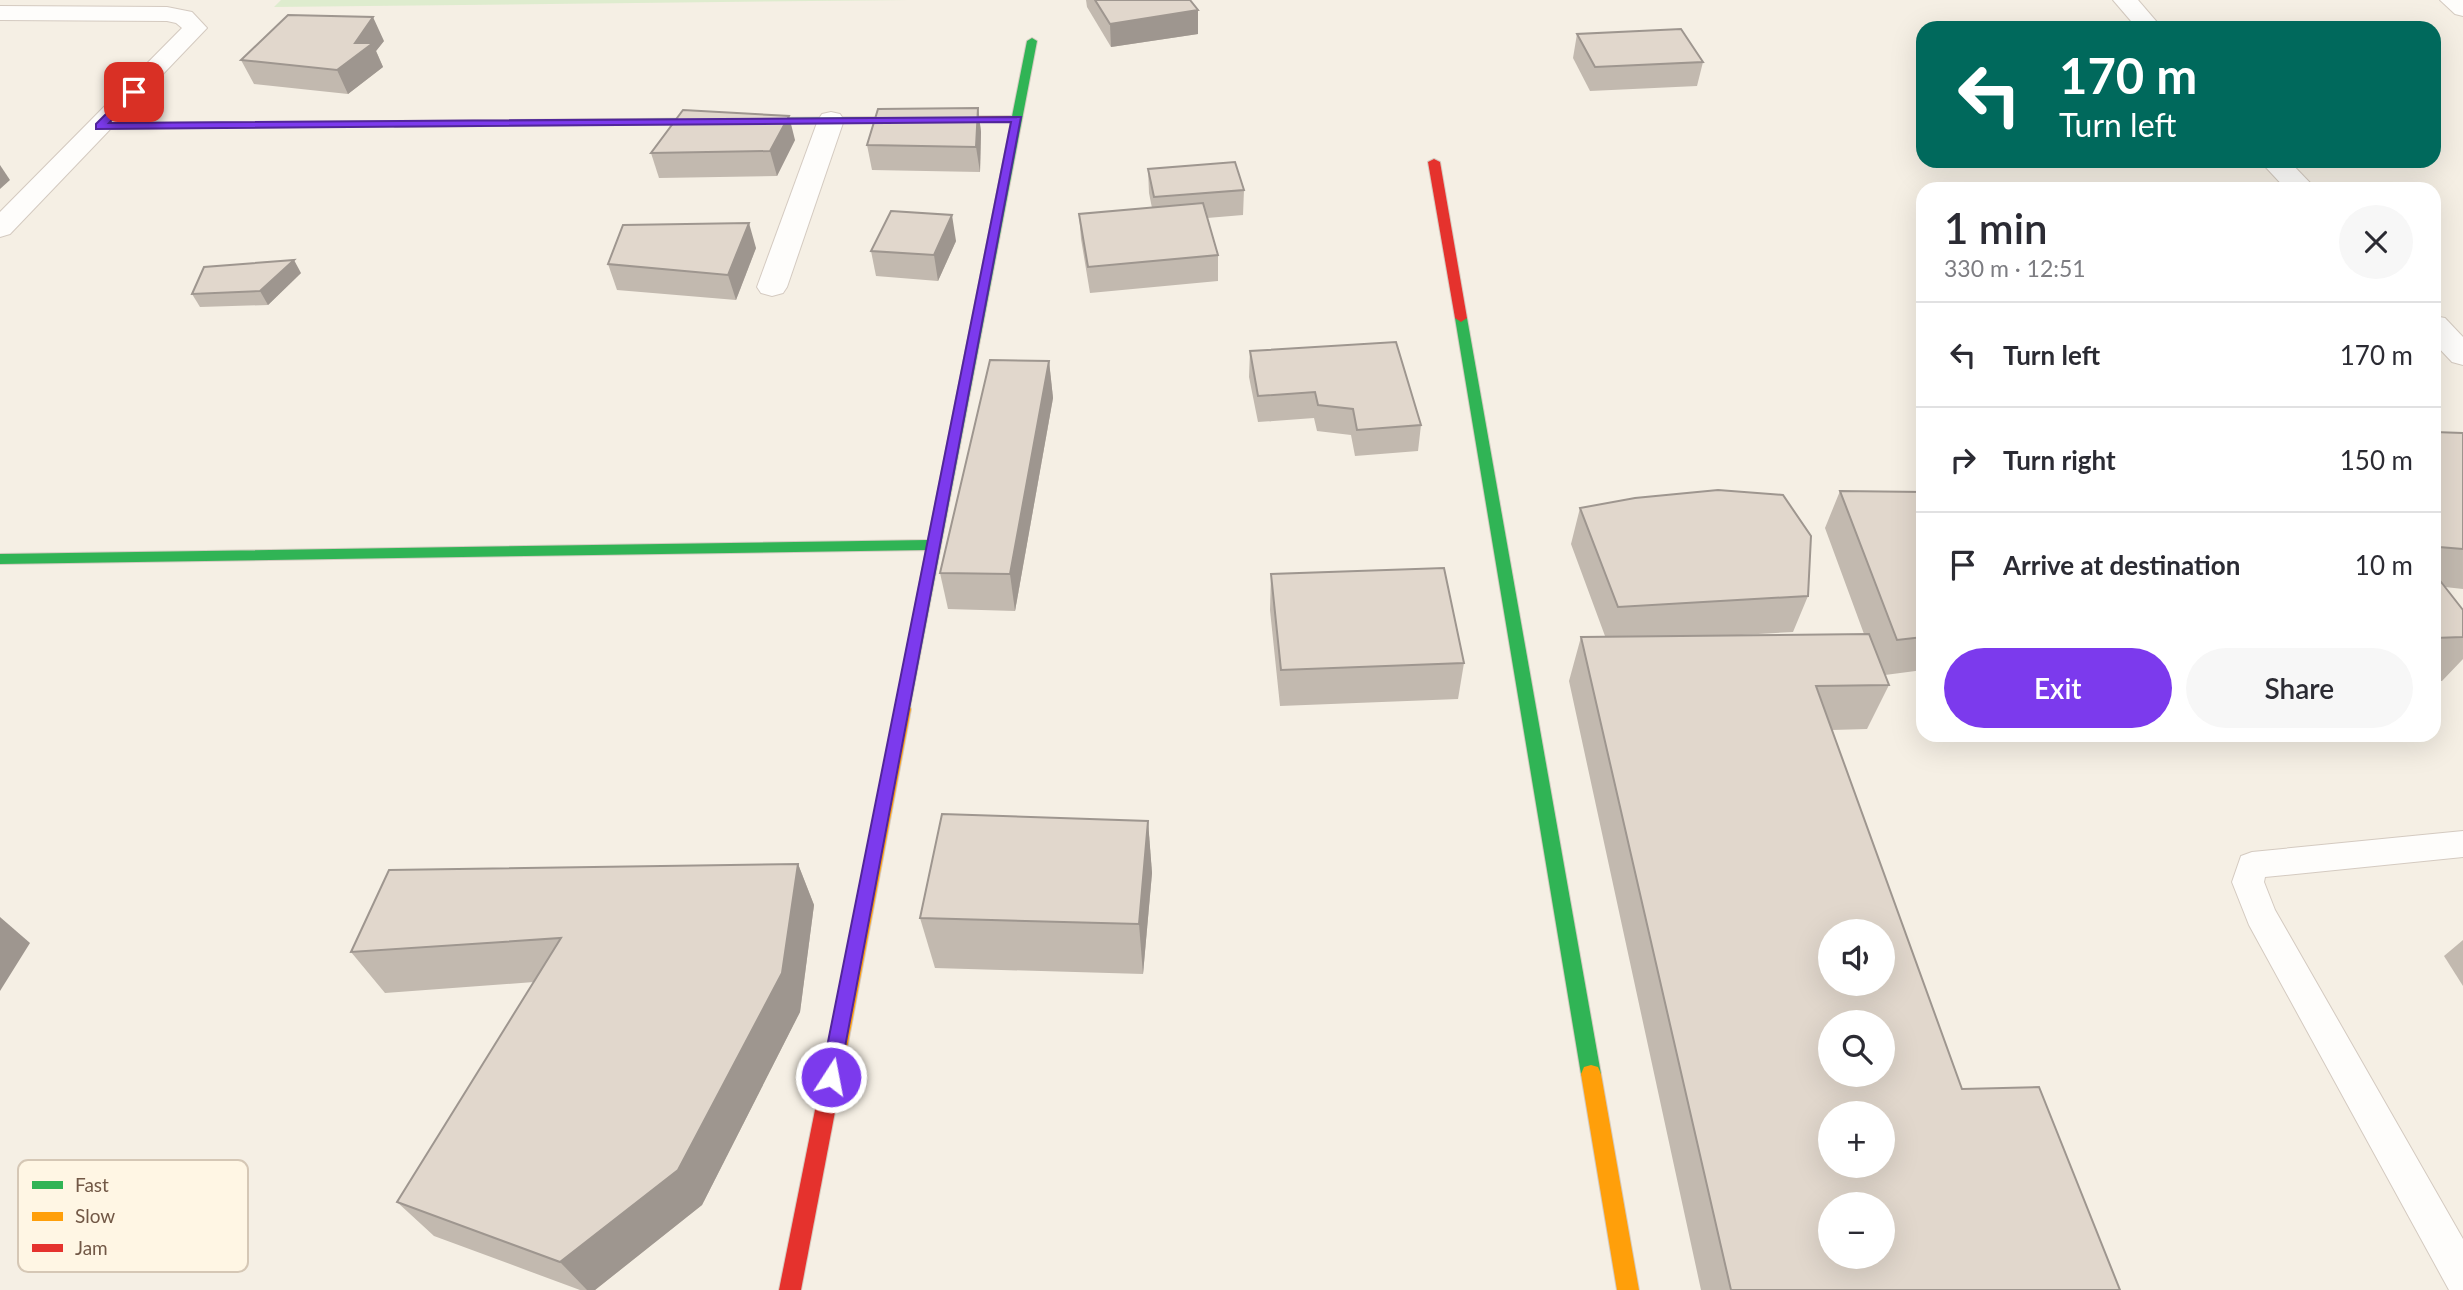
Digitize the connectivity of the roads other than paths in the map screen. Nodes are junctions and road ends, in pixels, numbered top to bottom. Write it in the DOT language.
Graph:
graph roads {
  1 [pos="2125,0"];
  2 [pos="2452,0"];
  3 [pos="2463,9"];
  4 [pos="0,13"];
  5 [pos="2144,21"];
  6 [pos="1032,41"];
  7 [pos="1017,119"];
  8 [pos="831,120"];
  9 [pos="100,127"];
  10 [pos="1434,162"];
  11 [pos="2281,168"];
  12 [pos="2295,182"];
  13 [pos="0,228"];
  14 [pos="772,287"];
  15 [pos="2441,332"];
  16 [pos="2463,355"];
  17 [pos="934,545"];
  18 [pos="0,559"];
  19 [pos="2463,844"];
  20 [pos="2463,1277"];
  21 [pos="790,1290"];
  22 [pos="1628,1290"];
  1 -- 5 [label="street"];
  2 -- 3 [label="street"];
  4 -- 9 [label="street"];
  6 -- 7 [label="street"];
  7 -- 8 [label="street"];
  7 -- 17 [label="street"];
  8 -- 9 [label="street"];
  8 -- 14 [label="street"];
  9 -- 13 [label="street"];
  10 -- 22 [label="street"];
  11 -- 12 [label="street"];
  15 -- 16 [label="street"];
  17 -- 18 [label="street"];
  17 -- 21 [label="street"];
  19 -- 20 [label="lane"];
}
